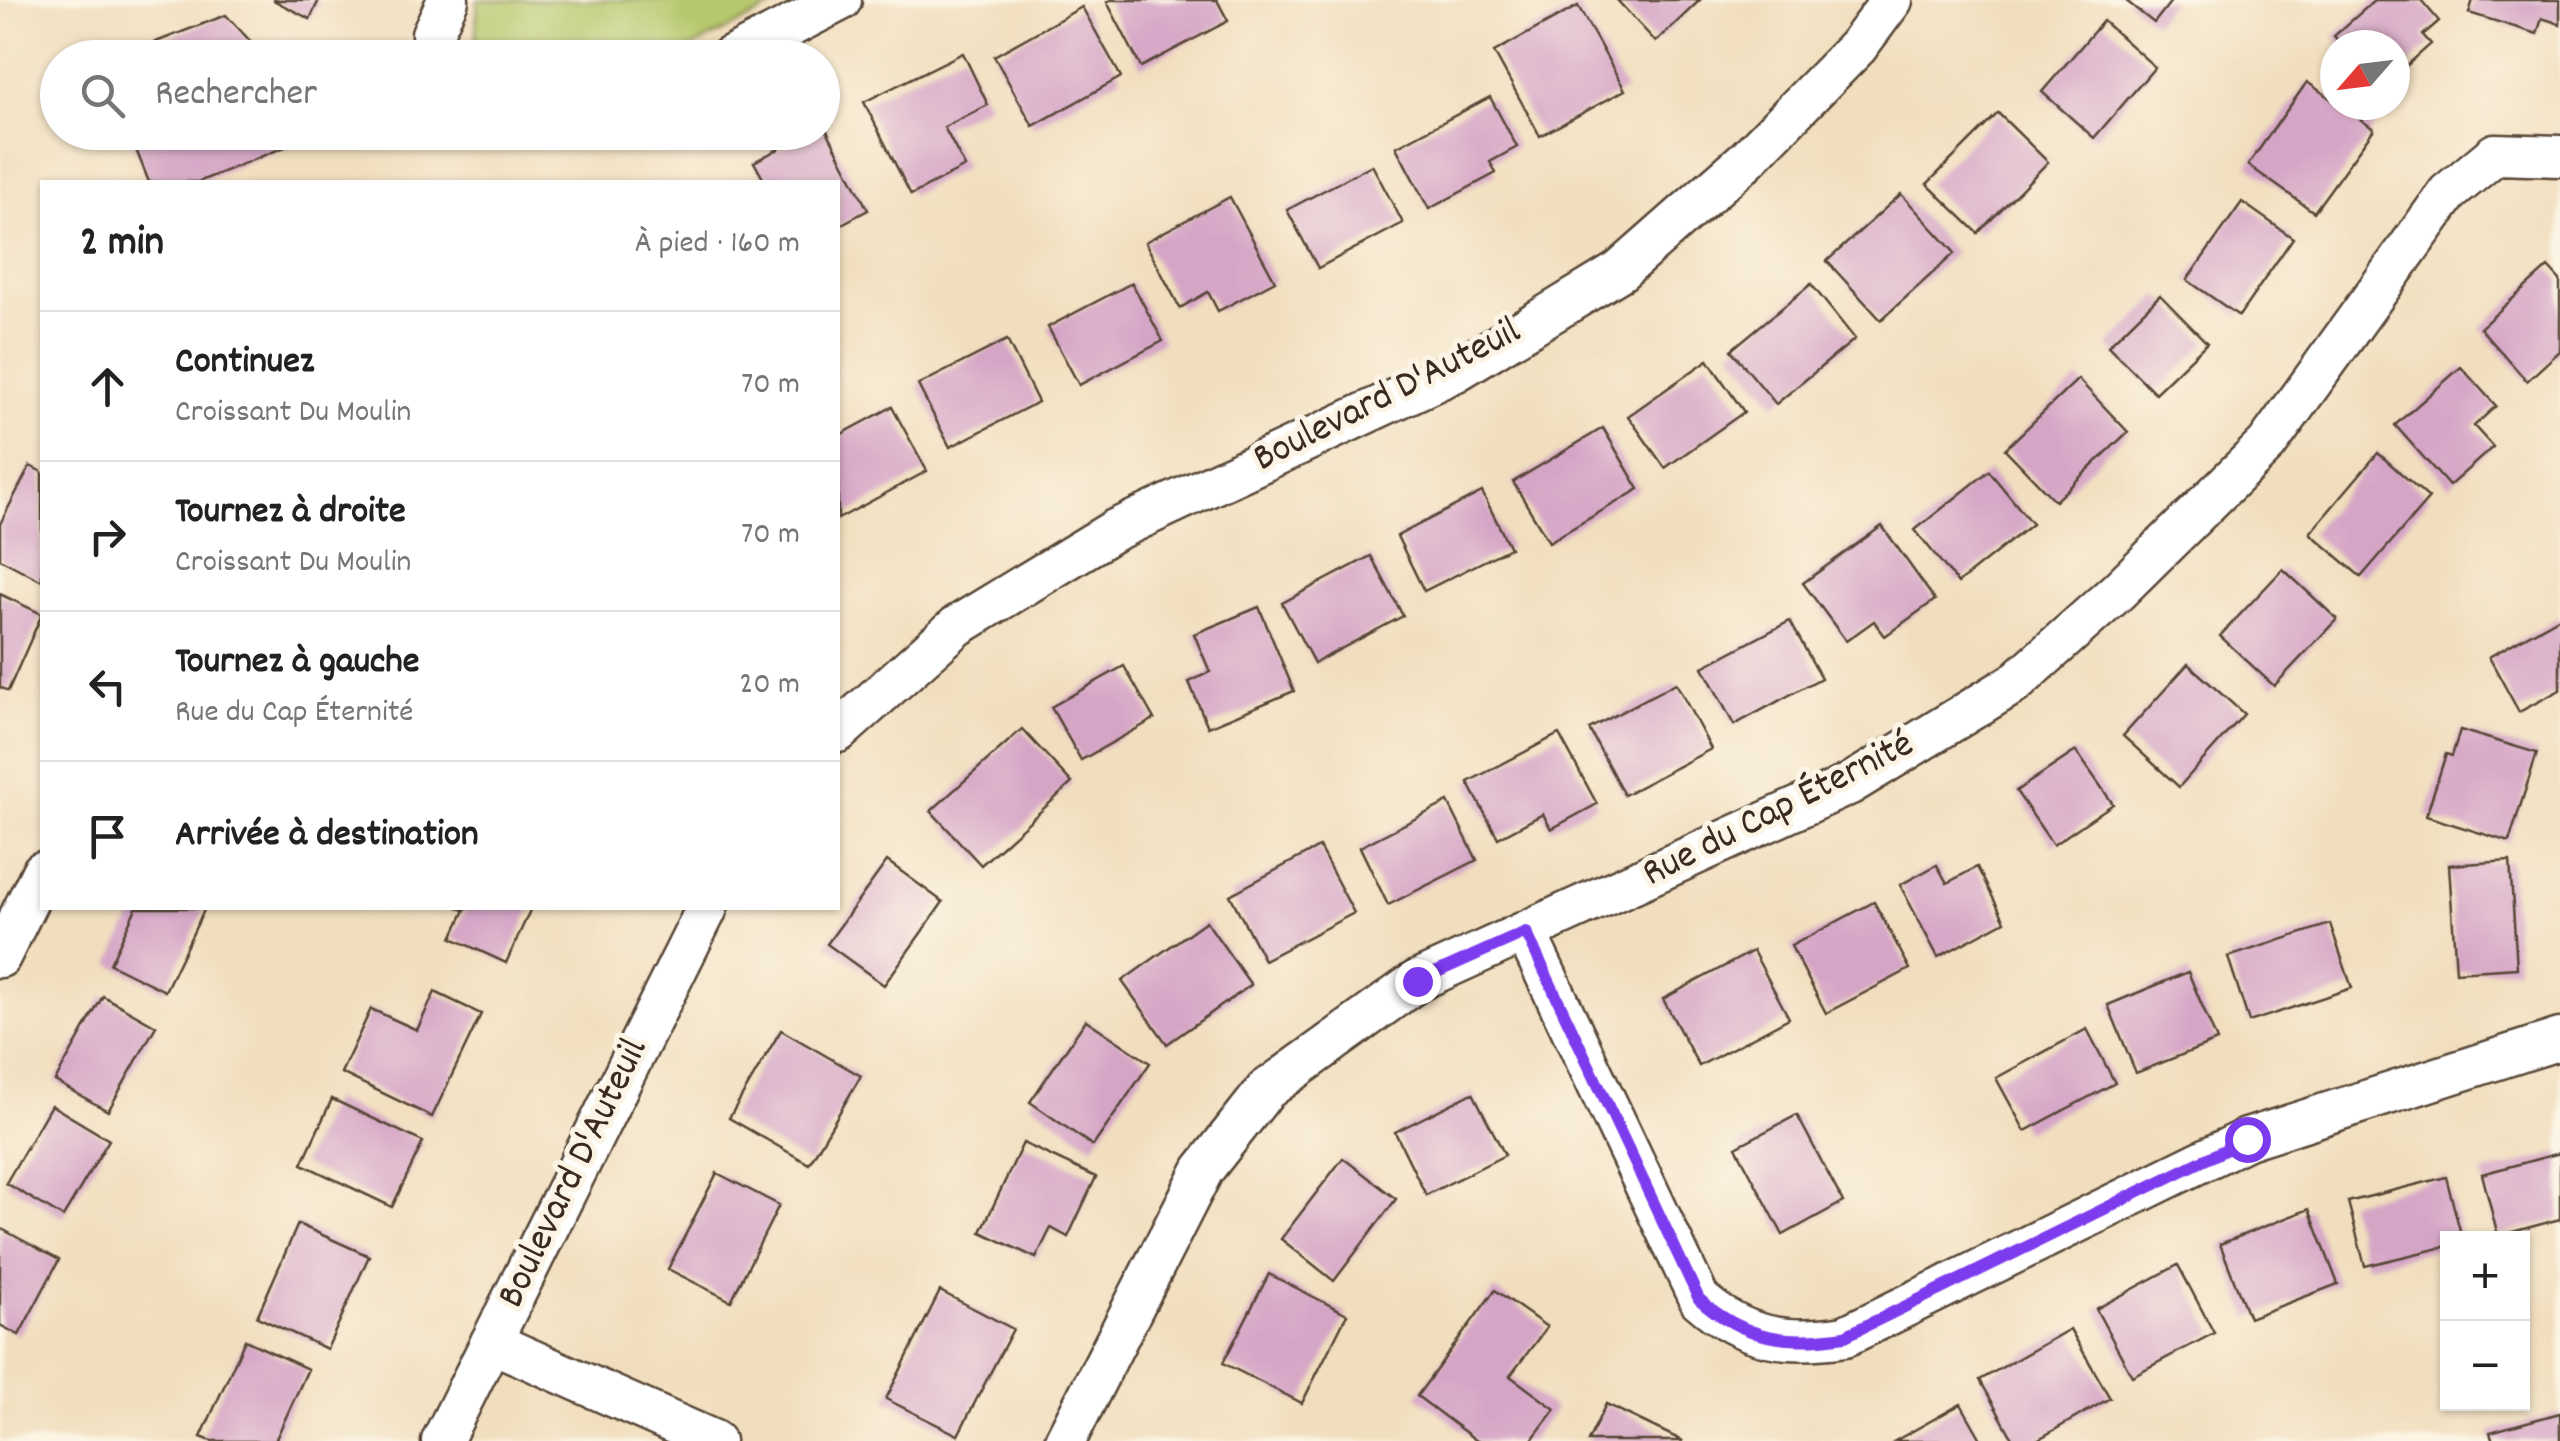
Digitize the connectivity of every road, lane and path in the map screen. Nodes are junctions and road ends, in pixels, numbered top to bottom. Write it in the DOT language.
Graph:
graph roads {
  1 [pos="448,0"];
  2 [pos="841,0"];
  3 [pos="1892,0"];
  4 [pos="433,40"];
  5 [pos="764,40"];
  6 [pos="2560,156"];
  7 [pos="840,730"];
  8 [pos="40,876"];
  9 [pos="706,910"];
  10 [pos="1526,932"];
  11 [pos="0,957"];
  12 [pos="2560,1038"];
  13 [pos="491,1342"];
  14 [pos="442,1441"];
  15 [pos="714,1441"];
  16 [pos="1065,1441"];
  1 -- 4 [label="street"];
  2 -- 5 [label="street"];
  3 -- 7 [label="street, Boulevard D'Auteuil"];
  6 -- 10 [label="street, Rue du Cap Éternité"];
  8 -- 11 [label="street"];
  9 -- 13 [label="street, Boulevard D'Auteuil"];
  10 -- 12 [label="street"];
  10 -- 16 [label="street, Rue du Cap Éternité"];
  13 -- 14 [label="street, Boulevard D'Auteuil"];
  13 -- 15 [label="street"];
}
